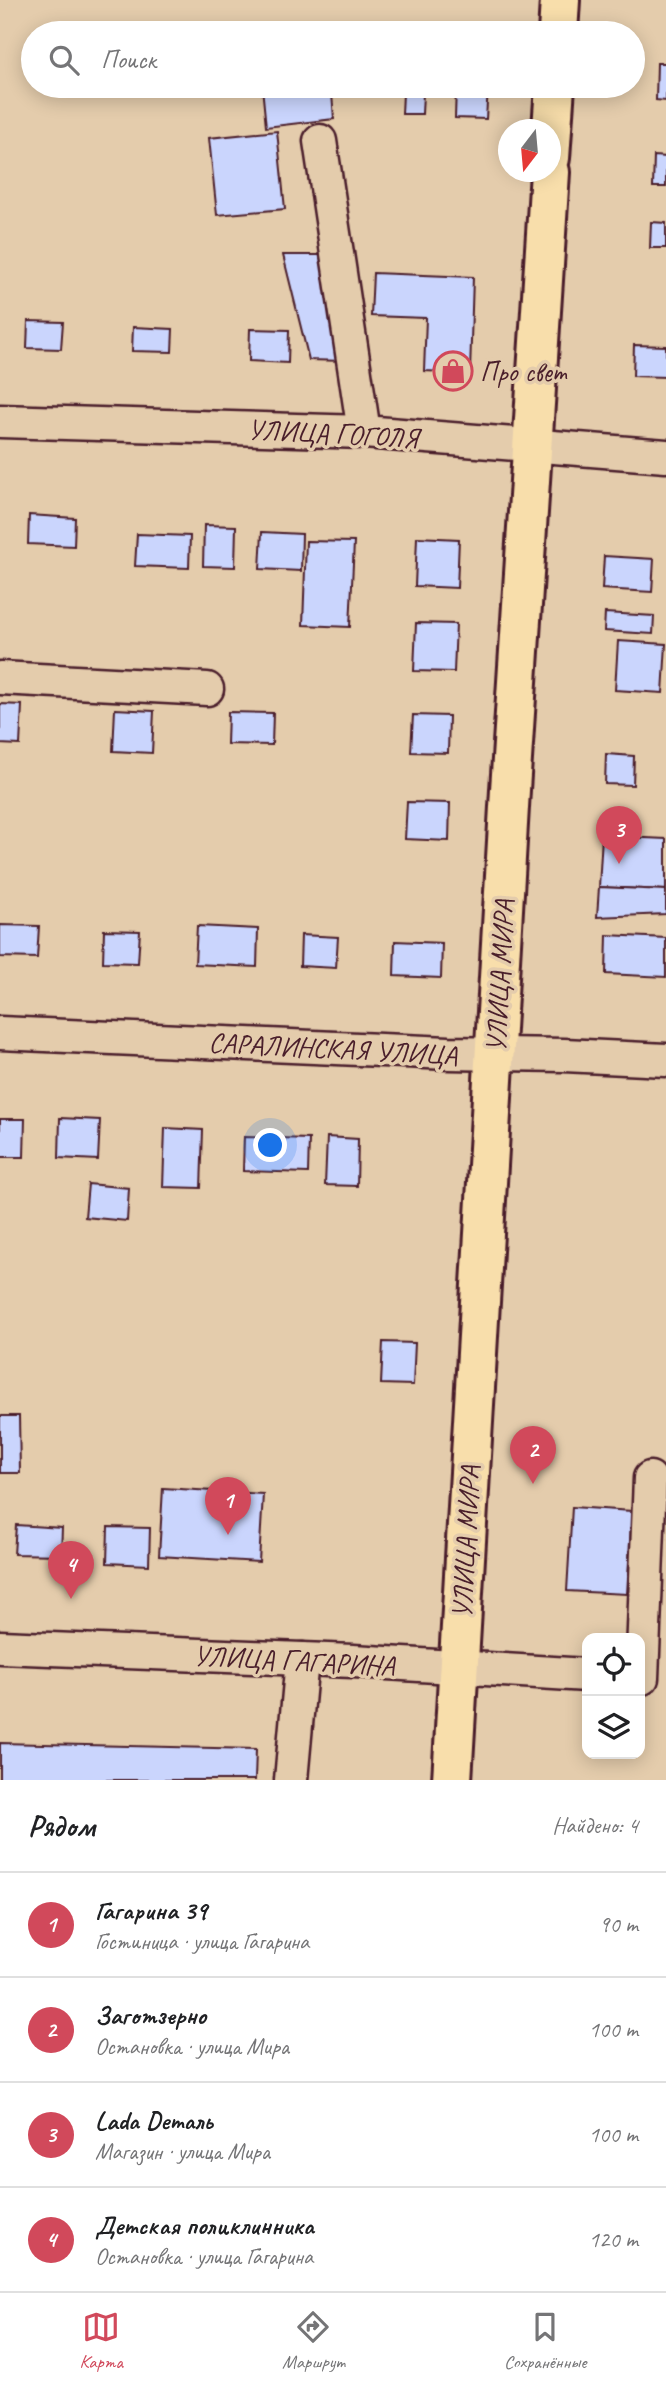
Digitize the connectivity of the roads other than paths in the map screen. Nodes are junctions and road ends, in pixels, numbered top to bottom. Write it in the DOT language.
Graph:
graph roads {
  1 [pos="560,0"];
  2 [pos="559,21"];
  3 [pos="554,98"];
  4 [pos="553,119"];
  5 [pos="320,141"];
  6 [pos="549,182"];
  7 [pos="0,421"];
  8 [pos="364,432"];
  9 [pos="533,446"];
  10 [pos="666,456"];
  11 [pos="0,678"];
  12 [pos="208,689"];
  13 [pos="0,1032"];
  14 [pos="494,1055"];
  15 [pos="666,1060"];
  16 [pos="650,1478"];
  17 [pos="0,1647"];
  18 [pos="302,1659"];
  19 [pos="458,1669"];
  20 [pos="582,1675"];
  21 [pos="649,1678"];
  22 [pos="292,1780"];
  23 [pos="452,1780"];
  1 -- 2 [label="main road"];
  3 -- 4 [label="main road"];
  5 -- 8 [label="street"];
  6 -- 9 [label="main road, УЛИЦА МИРА"];
  7 -- 8 [label="street, УЛИЦА ГОГОЛЯ"];
  8 -- 9 [label="street, УЛИЦА ГОГОЛЯ"];
  9 -- 10 [label="street, УЛИЦА ГОГОЛЯ"];
  9 -- 14 [label="main road, УЛИЦА МИРА"];
  11 -- 12 [label="street"];
  13 -- 14 [label="street, САРАЛИНСКАЯ УЛИЦА"];
  14 -- 15 [label="street, САРАЛИНСКАЯ УЛИЦА"];
  14 -- 19 [label="main road, УЛИЦА МИРА"];
  16 -- 21 [label="street"];
  17 -- 18 [label="street, УЛИЦА ГАГАРИНА"];
  18 -- 19 [label="street, УЛИЦА ГАГАРИНА"];
  18 -- 22 [label="street"];
  19 -- 20 [label="street, УЛИЦА ГАГАРИНА"];
  19 -- 23 [label="main road, УЛИЦА МИРА"];
}
